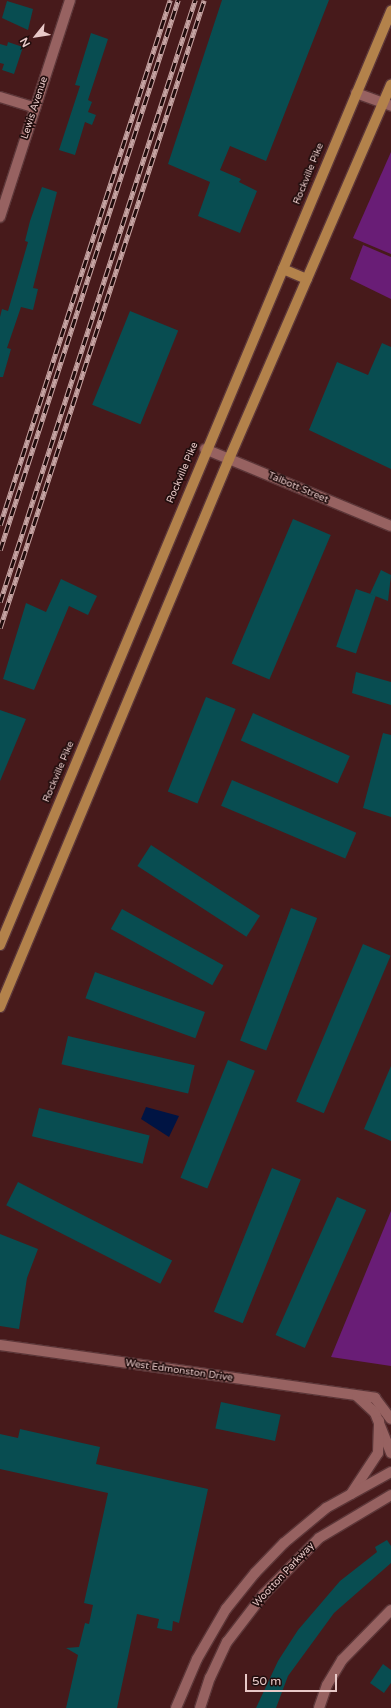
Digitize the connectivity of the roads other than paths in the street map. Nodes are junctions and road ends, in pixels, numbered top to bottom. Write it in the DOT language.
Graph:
graph roads {
  1 [pos="70,0"];
  2 [pos="391,11"];
  3 [pos="391,84"];
  4 [pos="356,93"];
  5 [pos="0,97"];
  6 [pos="387,105"];
  7 [pos="35,108"];
  8 [pos="0,217"];
  9 [pos="283,269"];
  10 [pos="307,279"];
  11 [pos="205,449"];
  12 [pos="229,459"];
  13 [pos="391,526"];
  14 [pos="0,945"];
  15 [pos="0,1007"];
  16 [pos="0,1345"];
  17 [pos="357,1396"];
  18 [pos="391,1418"];
  19 [pos="379,1421"];
  20 [pos="391,1453"];
  21 [pos="391,1472"];
  22 [pos="351,1494"];
  23 [pos="391,1495"];
  24 [pos="391,1610"];
  25 [pos="176,1708"];
  26 [pos="200,1708"];
  27 [pos="319,1708"];
  1 -- 7 [label="street, Lewis Avenue"];
  2 -- 4 [label="main road, Rockville Pike"];
  3 -- 6 [label="main road"];
  4 -- 6 [label="street"];
  4 -- 9 [label="main road, Rockville Pike"];
  5 -- 7 [label="street"];
  6 -- 10 [label="main road"];
  7 -- 8 [label="street, Lewis Avenue"];
  9 -- 10 [label="main road"];
  9 -- 11 [label="main road, Rockville Pike"];
  10 -- 12 [label="main road"];
  11 -- 12 [label="street, Talbott Street"];
  11 -- 14 [label="main road, Rockville Pike"];
  12 -- 13 [label="street, Talbott Street"];
  12 -- 15 [label="main road"];
  16 -- 17 [label="street, West Edmonston Drive"];
  17 -- 18 [label="street, West Edmonston Drive"];
  17 -- 19 [label="street"];
  19 -- 20 [label="street"];
  19 -- 22 [label="street"];
  21 -- 22 [label="street, Wootton Parkway"];
  22 -- 25 [label="street, Wootton Parkway"];
  23 -- 26 [label="street, Wootton Parkway"];
  24 -- 27 [label="street"];
}
